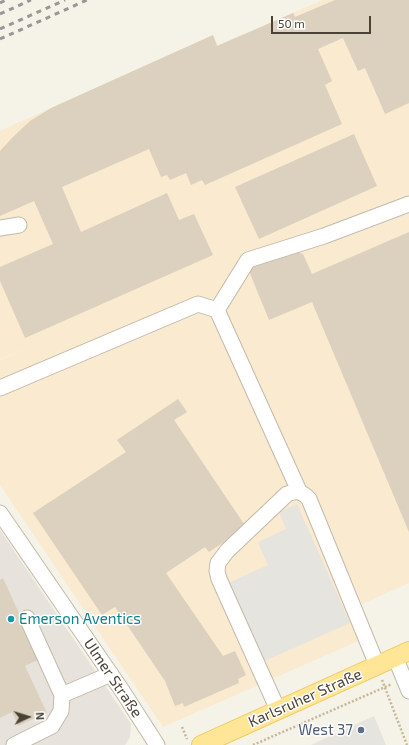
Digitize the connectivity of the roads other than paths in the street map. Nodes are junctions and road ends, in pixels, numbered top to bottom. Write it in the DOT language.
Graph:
graph roads {
  1 [pos="409,204"];
  2 [pos="19,225"];
  3 [pos="0,228"];
  4 [pos="217,310"];
  5 [pos="0,388"];
  6 [pos="300,492"];
  7 [pos="0,514"];
  8 [pos="26,618"];
  9 [pos="402,654"];
  10 [pos="377,665"];
  11 [pos="111,674"];
  12 [pos="406,685"];
  13 [pos="62,695"];
  14 [pos="278,710"];
  15 [pos="14,745"];
  16 [pos="158,745"];
  17 [pos="201,745"];
  1 -- 4 [label="street"];
  2 -- 3 [label="street"];
  4 -- 5 [label="street"];
  4 -- 6 [label="street"];
  6 -- 10 [label="street"];
  6 -- 14 [label="street"];
  7 -- 11 [label="street, Ulmer Straße"];
  8 -- 13 [label="street"];
  9 -- 10 [label="main road, Karlsruher Straße"];
  9 -- 12 [label="street"];
  10 -- 14 [label="main road, Karlsruher Straße"];
  11 -- 13 [label="street"];
  11 -- 16 [label="street, Ulmer Straße"];
  13 -- 15 [label="street"];
  14 -- 17 [label="main road, Karlsruher Straße"];
}
